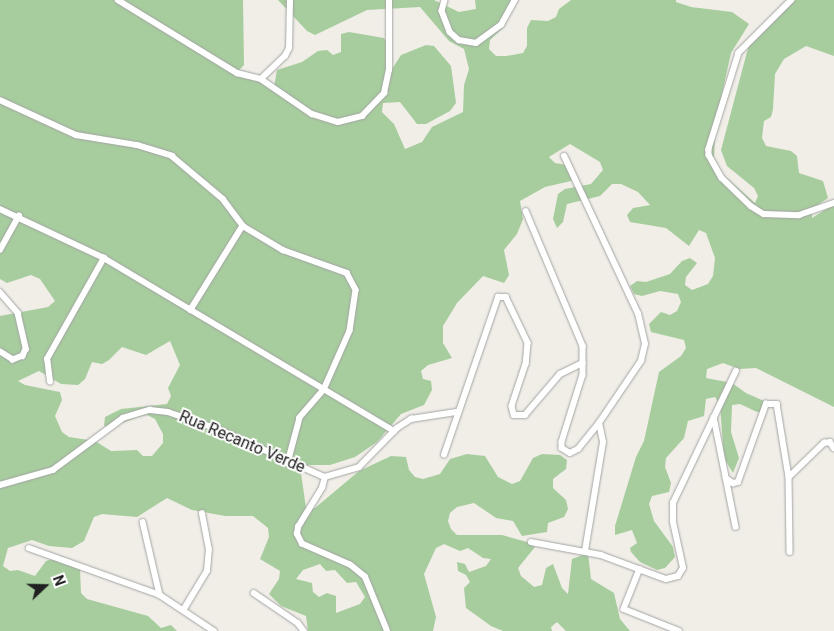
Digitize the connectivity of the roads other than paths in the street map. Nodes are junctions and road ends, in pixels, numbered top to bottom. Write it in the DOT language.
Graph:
graph roads {
  1 [pos="118,0"];
  2 [pos="290,0"];
  3 [pos="389,0"];
  4 [pos="444,0"];
  5 [pos="515,0"];
  6 [pos="792,0"];
  7 [pos="261,79"];
  8 [pos="0,100"];
  9 [pos="564,156"];
  10 [pos="834,203"];
  11 [pos="0,209"];
  12 [pos="526,211"];
  13 [pos="19,216"];
  14 [pos="243,226"];
  15 [pos="0,250"];
  16 [pos="104,258"];
  17 [pos="0,292"];
  18 [pos="191,310"];
  19 [pos="0,352"];
  20 [pos="584,363"];
  21 [pos="736,370"];
  22 [pos="50,382"];
  23 [pos="324,390"];
  24 [pos="457,412"];
  25 [pos="714,417"];
  26 [pos="599,423"];
  27 [pos="394,431"];
  28 [pos="834,448"];
  29 [pos="444,456"];
  30 [pos="288,463"];
  31 [pos="789,476"];
  32 [pos="324,477"];
  33 [pos="726,478"];
  34 [pos="0,486"];
  35 [pos="202,514"];
  36 [pos="143,522"];
  37 [pos="736,527"];
  38 [pos="531,542"];
  39 [pos="29,548"];
  40 [pos="585,550"];
  41 [pos="790,552"];
  42 [pos="640,569"];
  43 [pos="254,593"];
  44 [pos="160,595"];
  45 [pos="184,608"];
  46 [pos="214,631"];
  47 [pos="304,631"];
  48 [pos="387,631"];
  49 [pos="679,631"];
  1 -- 7 [label="street"];
  2 -- 7 [label="street"];
  3 -- 7 [label="street"];
  4 -- 5 [label="street"];
  6 -- 10 [label="street"];
  8 -- 14 [label="street"];
  9 -- 26 [label="street"];
  11 -- 13 [label="street"];
  12 -- 20 [label="street"];
  13 -- 15 [label="street"];
  13 -- 16 [label="street"];
  14 -- 18 [label="street"];
  14 -- 23 [label="street"];
  16 -- 18 [label="street"];
  16 -- 22 [label="street"];
  17 -- 19 [label="street"];
  18 -- 23 [label="street"];
  20 -- 24 [label="street"];
  20 -- 26 [label="street"];
  21 -- 25 [label="street"];
  23 -- 27 [label="street"];
  23 -- 30 [label="street"];
  24 -- 27 [label="street"];
  24 -- 29 [label="street"];
  25 -- 33 [label="street"];
  25 -- 42 [label="street"];
  26 -- 40 [label="street"];
  27 -- 32 [label="street"];
  28 -- 31 [label="street"];
  30 -- 32 [label="street, Rua Recanto Verde"];
  30 -- 34 [label="street, Rua Recanto Verde"];
  31 -- 33 [label="street"];
  31 -- 41 [label="street"];
  32 -- 48 [label="street"];
  33 -- 37 [label="street"];
  35 -- 45 [label="street"];
  36 -- 44 [label="street"];
  38 -- 40 [label="street"];
  39 -- 44 [label="street"];
  40 -- 42 [label="street"];
  42 -- 49 [label="street"];
  43 -- 47 [label="street"];
  44 -- 45 [label="street"];
  45 -- 46 [label="street"];
}
